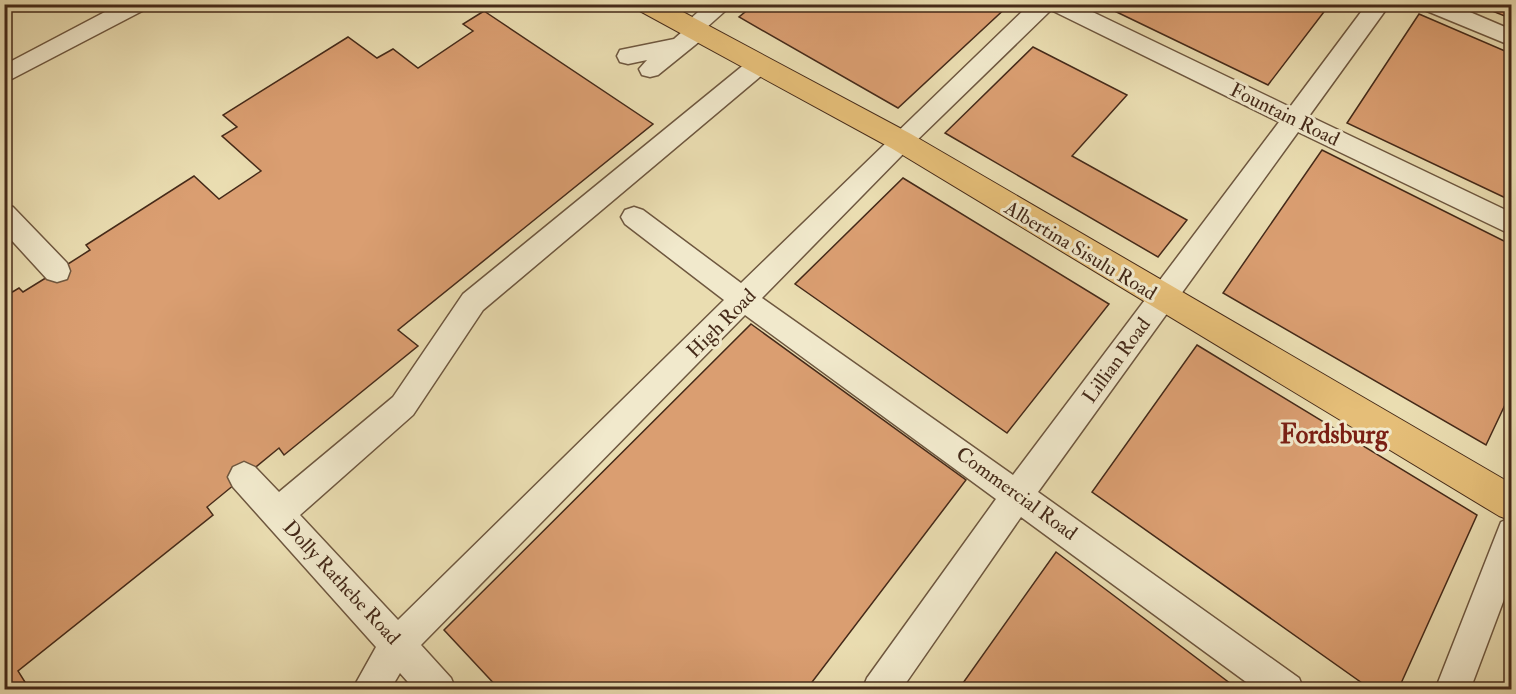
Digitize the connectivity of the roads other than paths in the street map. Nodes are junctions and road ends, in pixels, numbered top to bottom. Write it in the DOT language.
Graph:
graph roads {
  1 [pos="138,4"];
  2 [pos="647,4"];
  3 [pos="722,4"];
  4 [pos="1044,4"];
  5 [pos="1058,4"];
  6 [pos="1379,4"];
  7 [pos="1430,4"];
  8 [pos="690,35"];
  9 [pos="1512,39"];
  10 [pos="628,56"];
  11 [pos="759,65"];
  12 [pos="650,69"];
  13 [pos="4,75"];
  14 [pos="1294,119"];
  15 [pos="901,141"];
  16 [pos="4,214"];
  17 [pos="634,217"];
  18 [pos="1512,225"];
  19 [pos="57,271"];
  20 [pos="1161,298"];
  21 [pos="744,299"];
  22 [pos="244,477"];
  23 [pos="1018,494"];
  24 [pos="1512,504"];
  25 [pos="278,513"];
  26 [pos="1512,533"];
  27 [pos="399,643"];
  28 [pos="369,690"];
  29 [pos="439,690"];
  30 [pos="879,690"];
  31 [pos="1287,690"];
  32 [pos="1452,690"];
  1 -- 13 [label="street"];
  2 -- 8 [label="main road, Albertina Sisulu Road"];
  3 -- 8 [label="street"];
  4 -- 15 [label="street, High Road"];
  5 -- 14 [label="street, Fountain Road"];
  6 -- 14 [label="street, Lillian Road"];
  7 -- 9 [label="street"];
  8 -- 10 [label="street"];
  8 -- 11 [label="main road, Albertina Sisulu Road"];
  8 -- 12 [label="street"];
  11 -- 15 [label="main road, Albertina Sisulu Road"];
  11 -- 25 [label="street"];
  14 -- 18 [label="street, Fountain Road"];
  14 -- 20 [label="street, Lillian Road"];
  15 -- 20 [label="main road, Albertina Sisulu Road"];
  15 -- 21 [label="street, High Road"];
  16 -- 19 [label="street"];
  17 -- 21 [label="street, Commercial Road"];
  20 -- 23 [label="street, Lillian Road"];
  20 -- 24 [label="main road, Albertina Sisulu Road"];
  21 -- 23 [label="street, Commercial Road"];
  21 -- 27 [label="street, High Road"];
  22 -- 25 [label="street, Dolly Rathebe Road"];
  23 -- 30 [label="street, Lillian Road"];
  23 -- 31 [label="street, Commercial Road"];
  25 -- 27 [label="street, Dolly Rathebe Road"];
  26 -- 32 [label="street"];
  27 -- 28 [label="street, High Road"];
  27 -- 29 [label="street, Dolly Rathebe Road"];
}
